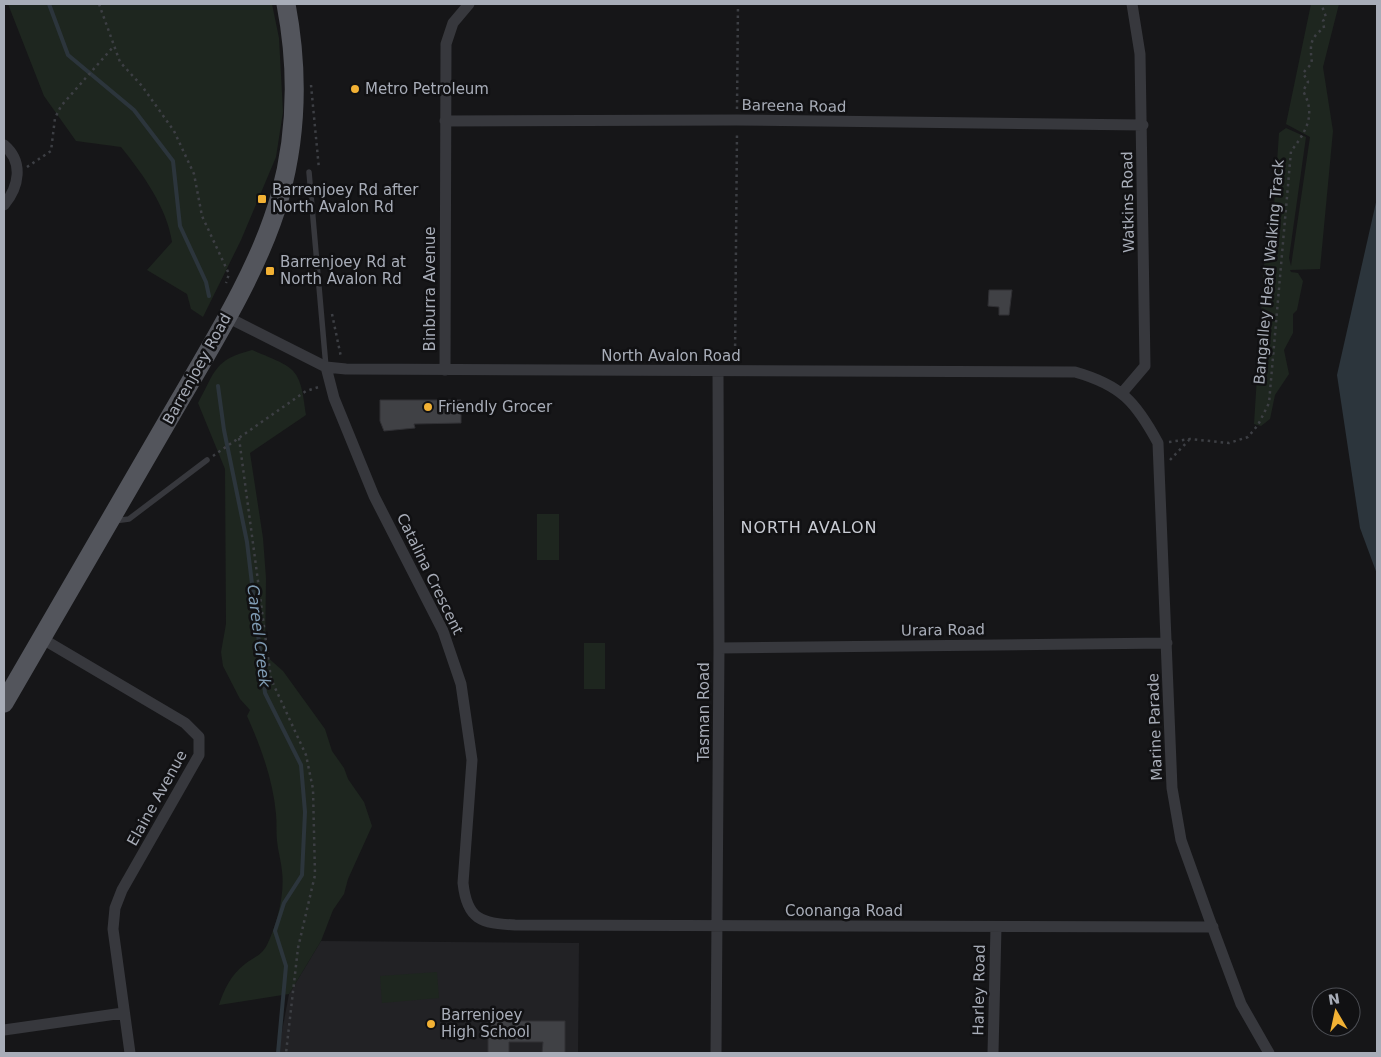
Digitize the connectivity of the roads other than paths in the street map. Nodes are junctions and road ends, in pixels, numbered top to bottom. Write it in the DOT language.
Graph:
graph roads {
  1 [pos="286,4"];
  2 [pos="469,4"];
  3 [pos="1132,4"];
  4 [pos="446,121"];
  5 [pos="1142,125"];
  6 [pos="4,145"];
  7 [pos="310,172"];
  8 [pos="4,205"];
  9 [pos="227,317"];
  10 [pos="326,368"];
  11 [pos="444,370"];
  12 [pos="718,371"];
  13 [pos="1122,393"];
  14 [pos="207,460"];
  15 [pos="109,522"];
  16 [pos="41,638"];
  17 [pos="1167,643"];
  18 [pos="719,648"];
  19 [pos="4,704"];
  20 [pos="477,918"];
  21 [pos="717,925"];
  22 [pos="996,926"];
  23 [pos="1213,927"];
  24 [pos="123,1013"];
  25 [pos="4,1030"];
  26 [pos="130,1053"];
  27 [pos="716,1053"];
  28 [pos="993,1053"];
  29 [pos="1269,1053"];
  1 -- 9 [label="main road, Barrenjoey Road"];
  2 -- 4 [label="street, Binburra Avenue"];
  3 -- 5 [label="street, Watkins Road"];
  4 -- 5 [label="street, Bareena Road"];
  4 -- 11 [label="street, Binburra Avenue"];
  5 -- 13 [label="street, Watkins Road"];
  6 -- 8 [label="street"];
  7 -- 10 [label="lane"];
  9 -- 10 [label="street, North Avalon Road"];
  9 -- 15 [label="main road, Barrenjoey Road"];
  10 -- 11 [label="street, North Avalon Road"];
  10 -- 20 [label="street, Catalina Crescent"];
  11 -- 12 [label="street, North Avalon Road"];
  12 -- 13 [label="street, North Avalon Road"];
  12 -- 18 [label="street, Tasman Road"];
  13 -- 17 [label="street, Marine Parade"];
  14 -- 15 [label="lane"];
  15 -- 16 [label="main road, Barrenjoey Road"];
  16 -- 19 [label="main road, Barrenjoey Road"];
  16 -- 24 [label="street, Elaine Avenue"];
  17 -- 18 [label="street, Urara Road"];
  17 -- 23 [label="street, Marine Parade"];
  18 -- 21 [label="street, Tasman Road"];
  20 -- 21 [label="street, Coonanga Road"];
  21 -- 22 [label="street, Coonanga Road"];
  21 -- 27 [label="street, Tasman Road"];
  22 -- 23 [label="street, Coonanga Road"];
  22 -- 28 [label="street, Harley Road"];
  23 -- 29 [label="street, Marine Parade"];
  24 -- 25 [label="street"];
  24 -- 26 [label="street, Elaine Avenue"];
}
